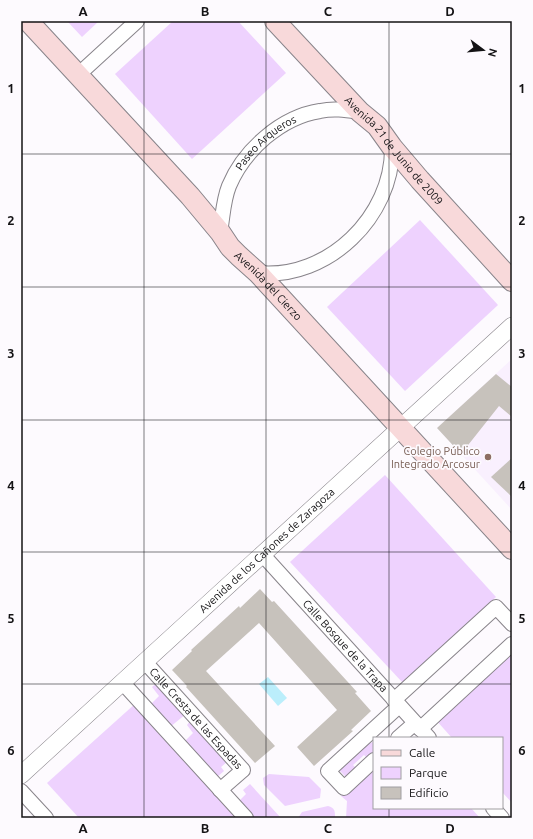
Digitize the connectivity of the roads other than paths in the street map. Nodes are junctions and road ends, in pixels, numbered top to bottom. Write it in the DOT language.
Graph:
graph roads {
  1 [pos="28,21"];
  2 [pos="136,21"];
  3 [pos="275,21"];
  4 [pos="78,75"];
  5 [pos="360,112"];
  6 [pos="392,147"];
  7 [pos="220,232"];
  8 [pos="258,272"];
  9 [pos="512,281"];
  10 [pos="512,326"];
  11 [pos="400,428"];
  12 [pos="512,550"];
  13 [pos="262,554"];
  14 [pos="512,624"];
  15 [pos="512,644"];
  16 [pos="145,662"];
  17 [pos="122,682"];
  18 [pos="397,703"];
  19 [pos="421,730"];
  20 [pos="401,737"];
  21 [pos="373,761"];
  22 [pos="21,775"];
  23 [pos="220,790"];
  24 [pos="21,791"];
  25 [pos="494,809"];
  26 [pos="46,818"];
  27 [pos="246,818"];
  28 [pos="502,818"];
  1 -- 4 [label="main road, Avenida del Cierzo"];
  2 -- 4 [label="street"];
  3 -- 5 [label="main road, Avenida 21 de Junio de 2009"];
  4 -- 7 [label="main road, Avenida del Cierzo"];
  5 -- 6 [label="main road, Avenida 21 de Junio de 2009"];
  5 -- 7 [label="street, Paseo Arqueros"];
  6 -- 8 [label="street"];
  6 -- 9 [label="main road, Avenida 21 de Junio de 2009"];
  7 -- 8 [label="main road, Avenida del Cierzo"];
  8 -- 11 [label="main road, Avenida del Cierzo"];
  10 -- 11 [label="street, Avenida de los Cañones de Zaragoza"];
  11 -- 12 [label="main road, Avenida del Cierzo"];
  11 -- 13 [label="street, Avenida de los Cañones de Zaragoza"];
  13 -- 16 [label="street, Avenida de los Cañones de Zaragoza"];
  13 -- 18 [label="street, Calle Bosque de la Trapa"];
  14 -- 18 [label="street"];
  15 -- 19 [label="street"];
  16 -- 17 [label="street, Avenida de los Cañones de Zaragoza"];
  16 -- 23 [label="street, Calle Cresta de las Espadas"];
  17 -- 22 [label="street, Avenida de los Cañones de Zaragoza"];
  17 -- 23 [label="street"];
  18 -- 19 [label="street, Calle Bosque de la Trapa"];
  18 -- 21 [label="street"];
  19 -- 20 [label="street"];
  23 -- 27 [label="street"];
  24 -- 26 [label="street"];
  25 -- 28 [label="street"];
}
